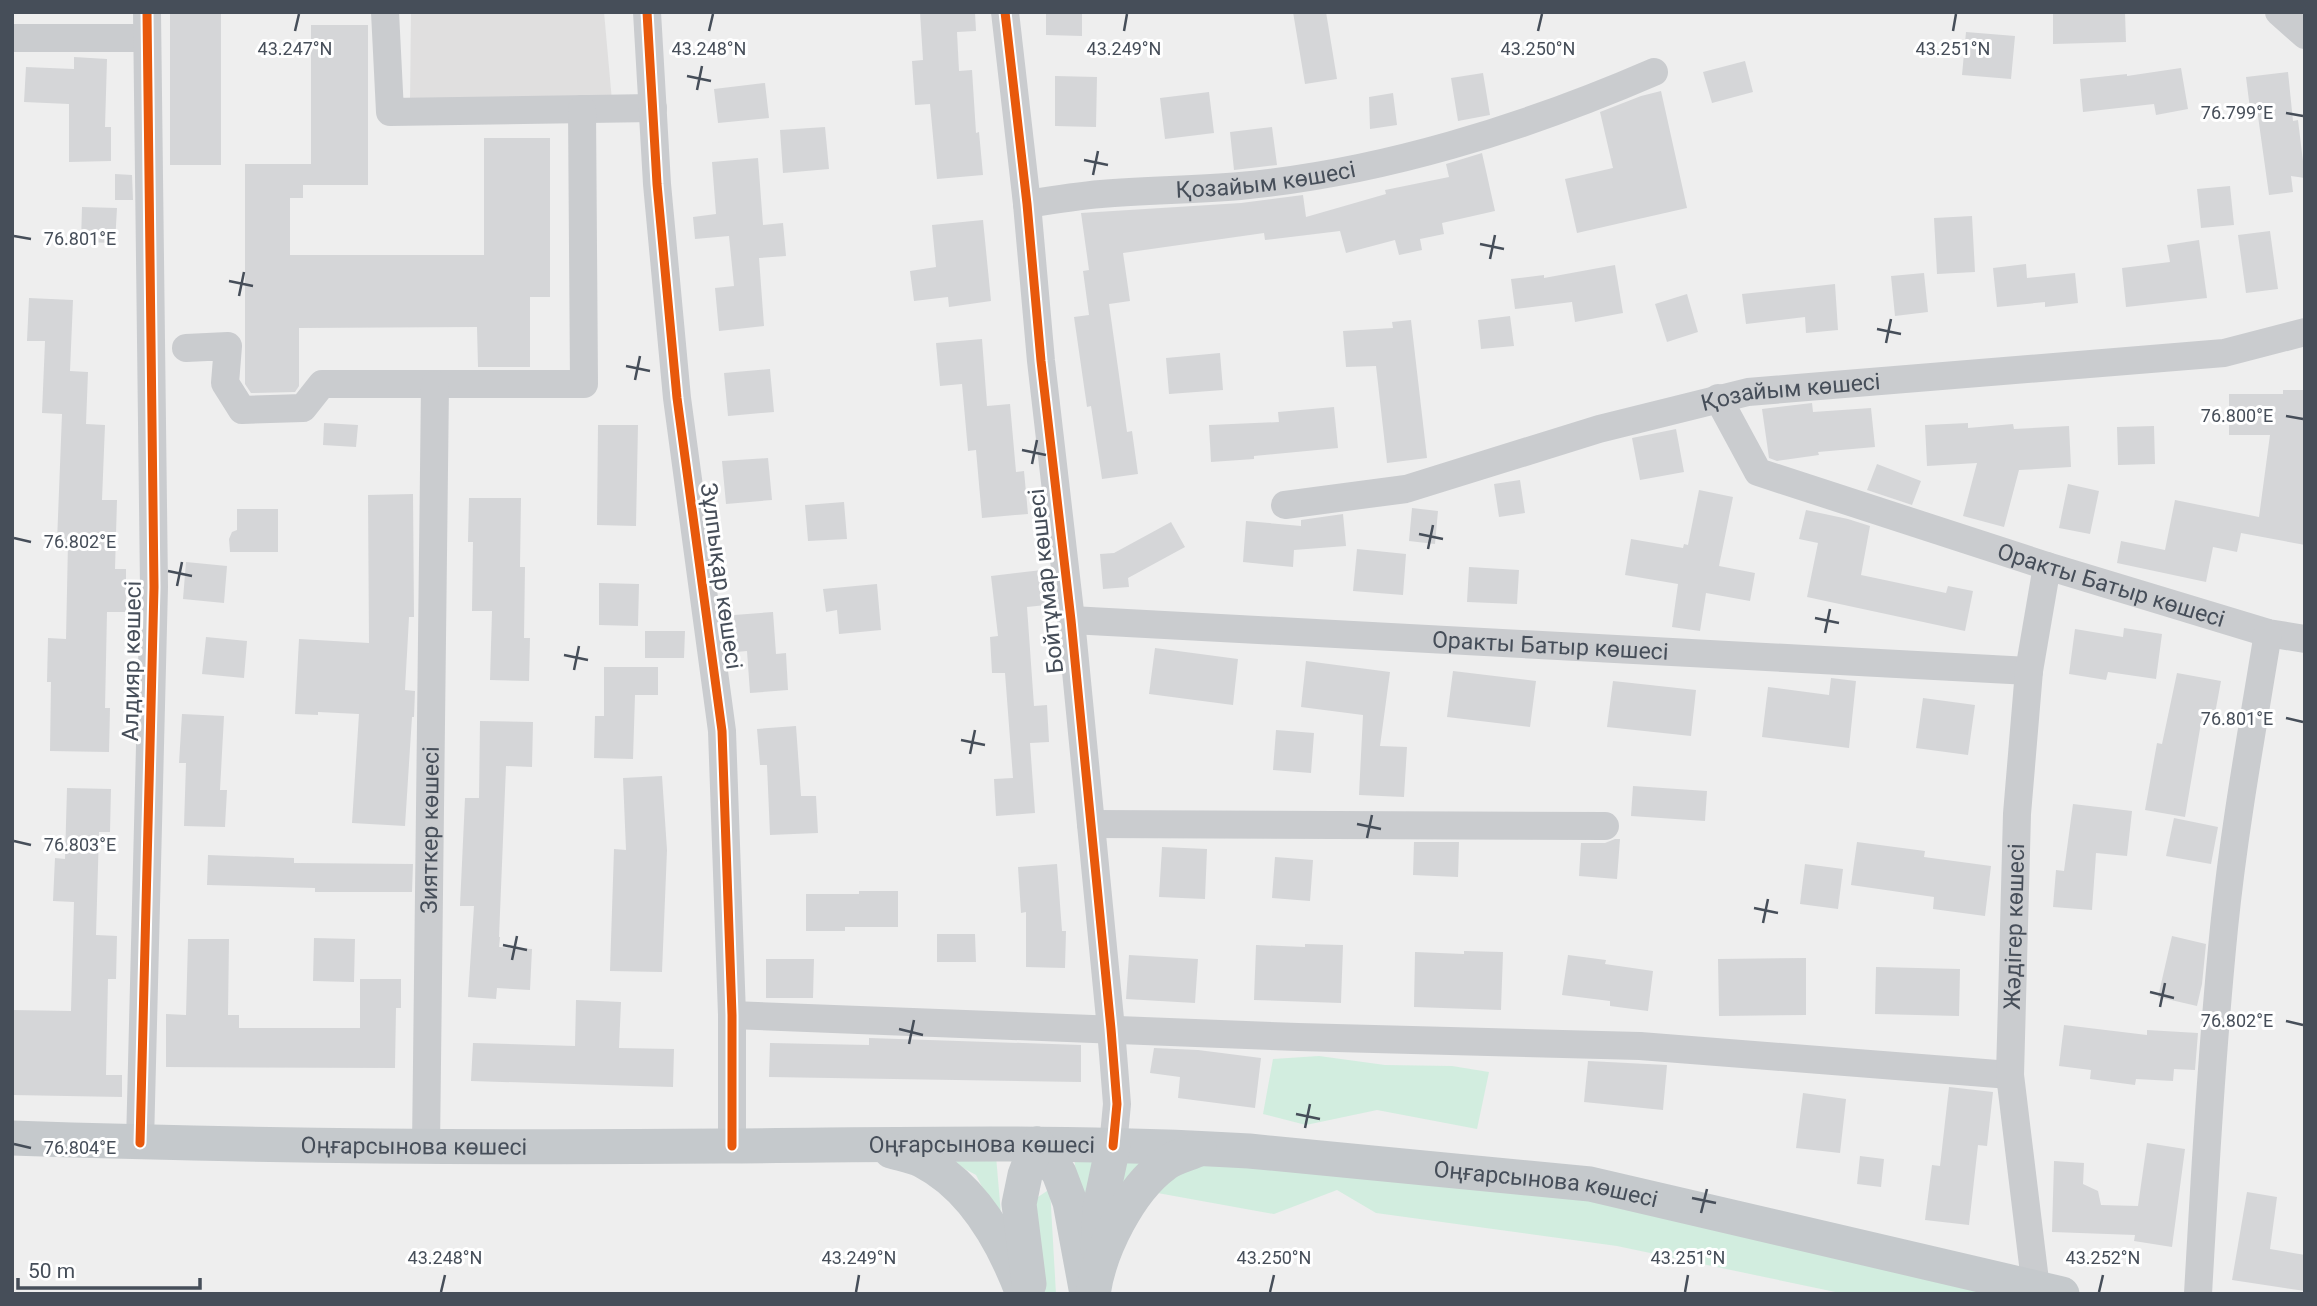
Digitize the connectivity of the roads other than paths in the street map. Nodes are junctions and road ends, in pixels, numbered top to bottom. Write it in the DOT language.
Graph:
graph roads {
  1 [pos="385,12"];
  2 [pos="647,12"];
  3 [pos="1005,12"];
  4 [pos="2279,12"];
  5 [pos="147,25"];
  6 [pos="2305,35"];
  7 [pos="12,38"];
  8 [pos="1654,72"];
  9 [pos="653,108"];
  10 [pos="582,109"];
  11 [pos="1027,204"];
  12 [pos="2305,332"];
  13 [pos="186,348"];
  14 [pos="435,385"];
  15 [pos="1718,398"];
  16 [pos="1285,505"];
  17 [pos="2047,566"];
  18 [pos="1071,620"];
  19 [pos="2268,633"];
  20 [pos="2305,639"];
  21 [pos="2029,671"];
  22 [pos="1091,824"];
  23 [pos="1605,826"];
  24 [pos="732,1015"];
  25 [pos="1111,1029"];
  26 [pos="2010,1075"];
  27 [pos="12,1138"];
  28 [pos="140,1143"];
  29 [pos="868,1144"];
  30 [pos="1037,1144"];
  31 [pos="732,1146"];
  32 [pos="1113,1146"];
  33 [pos="426,1148"];
  34 [pos="1201,1148"];
  35 [pos="1092,1288"];
  36 [pos="2049,1291"];
  37 [pos="1023,1294"];
  38 [pos="1030,1294"];
  39 [pos="2199,1294"];
  1 -- 10 [label="street"];
  2 -- 9 [label="street, Зұлпықар көшесі"];
  3 -- 11 [label="street, Бойтұмар көшесі"];
  4 -- 6 [label="street"];
  5 -- 7 [label="street"];
  5 -- 28 [label="street, Алдияр көшесі"];
  8 -- 11 [label="street, Қозайым көшесі"];
  9 -- 10 [label="street"];
  9 -- 24 [label="street, Зұлпықар көшесі"];
  10 -- 14 [label="street"];
  11 -- 18 [label="street, Бойтұмар көшесі"];
  12 -- 15 [label="street, Қозайым көшесі"];
  13 -- 14 [label="street"];
  14 -- 33 [label="street, Зияткер көшесі"];
  15 -- 16 [label="street, Қозайым көшесі"];
  15 -- 17 [label="street, Оракты Батыр көшесі"];
  17 -- 19 [label="street, Оракты Батыр көшесі"];
  17 -- 21 [label="street, Жәдігер көшесі"];
  18 -- 21 [label="street, Оракты Батыр көшесі"];
  18 -- 22 [label="street, Бойтұмар көшесі"];
  19 -- 20 [label="street, Оракты Батыр көшесі"];
  19 -- 39 [label="street"];
  21 -- 26 [label="street, Жәдігер көшесі"];
  22 -- 23 [label="street"];
  22 -- 25 [label="street, Бойтұмар көшесі"];
  24 -- 25 [label="street"];
  24 -- 31 [label="street, Зұлпықар көшесі"];
  25 -- 26 [label="street"];
  25 -- 32 [label="street, Бойтұмар көшесі"];
  26 -- 36 [label="street, Жәдігер көшесі"];
  27 -- 28 [label="main road, Оңғарсынова көшесі"];
  28 -- 33 [label="main road, Оңғарсынова көшесі"];
  29 -- 30 [label="main road, Оңғарсынова көшесі"];
  29 -- 31 [label="main road, Оңғарсынова көшесі"];
  29 -- 37 [label="main road"];
  30 -- 32 [label="main road, Оңғарсынова көшесі"];
  30 -- 35 [label="main road"];
  30 -- 38 [label="main road"];
  31 -- 33 [label="main road, Оңғарсынова көшесі"];
  32 -- 34 [label="main road, Оңғарсынова көшесі"];
  32 -- 35 [label="main road"];
  34 -- 35 [label="main road"];
  34 -- 36 [label="main road, Оңғарсынова көшесі"];
}
